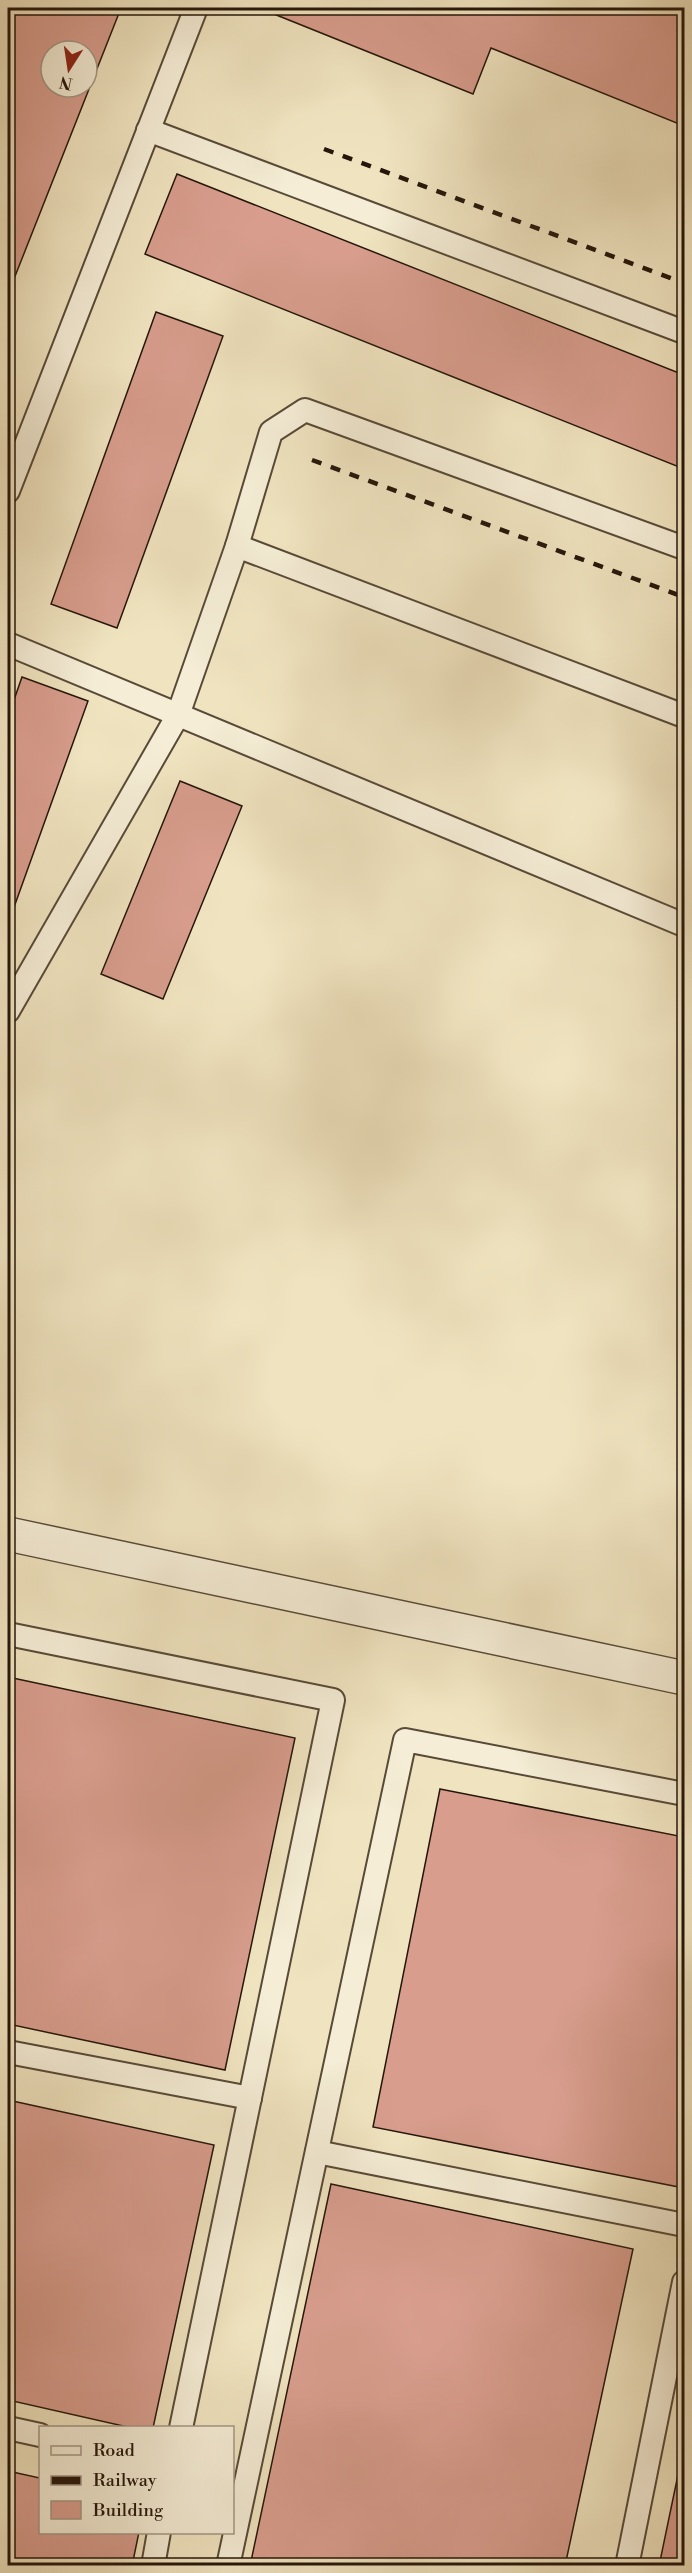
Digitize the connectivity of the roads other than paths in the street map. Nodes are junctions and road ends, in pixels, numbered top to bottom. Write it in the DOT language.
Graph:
graph roads {
  1 [pos="196,8"];
  2 [pos="148,130"];
  3 [pos="684,332"];
  4 [pos="8,491"];
  5 [pos="237,546"];
  6 [pos="684,548"];
  7 [pos="8,644"];
  8 [pos="178,715"];
  9 [pos="684,716"];
  10 [pos="684,925"];
  11 [pos="8,1011"];
  12 [pos="8,1534"];
  13 [pos="8,1634"];
  14 [pos="684,1678"];
  15 [pos="684,1794"];
  16 [pos="8,2052"];
  17 [pos="250,2098"];
  18 [pos="317,2152"];
  19 [pos="684,2225"];
  20 [pos="684,2282"];
  21 [pos="182,2426"];
  22 [pos="8,2428"];
  23 [pos="39,2435"];
  24 [pos="159,2534"];
  25 [pos="153,2565"];
  26 [pos="228,2565"];
  27 [pos="627,2565"];
  1 -- 2 [label="lane"];
  2 -- 3 [label="lane"];
  2 -- 4 [label="lane"];
  5 -- 6 [label="lane"];
  5 -- 8 [label="lane"];
  5 -- 9 [label="lane"];
  7 -- 8 [label="lane"];
  8 -- 10 [label="lane"];
  8 -- 11 [label="lane"];
  12 -- 14 [label="street"];
  13 -- 17 [label="lane"];
  15 -- 18 [label="lane"];
  16 -- 17 [label="lane"];
  17 -- 21 [label="lane"];
  18 -- 19 [label="lane"];
  18 -- 26 [label="lane"];
  20 -- 27 [label="lane"];
  22 -- 23 [label="lane"];
  24 -- 25 [label="lane"];
}
